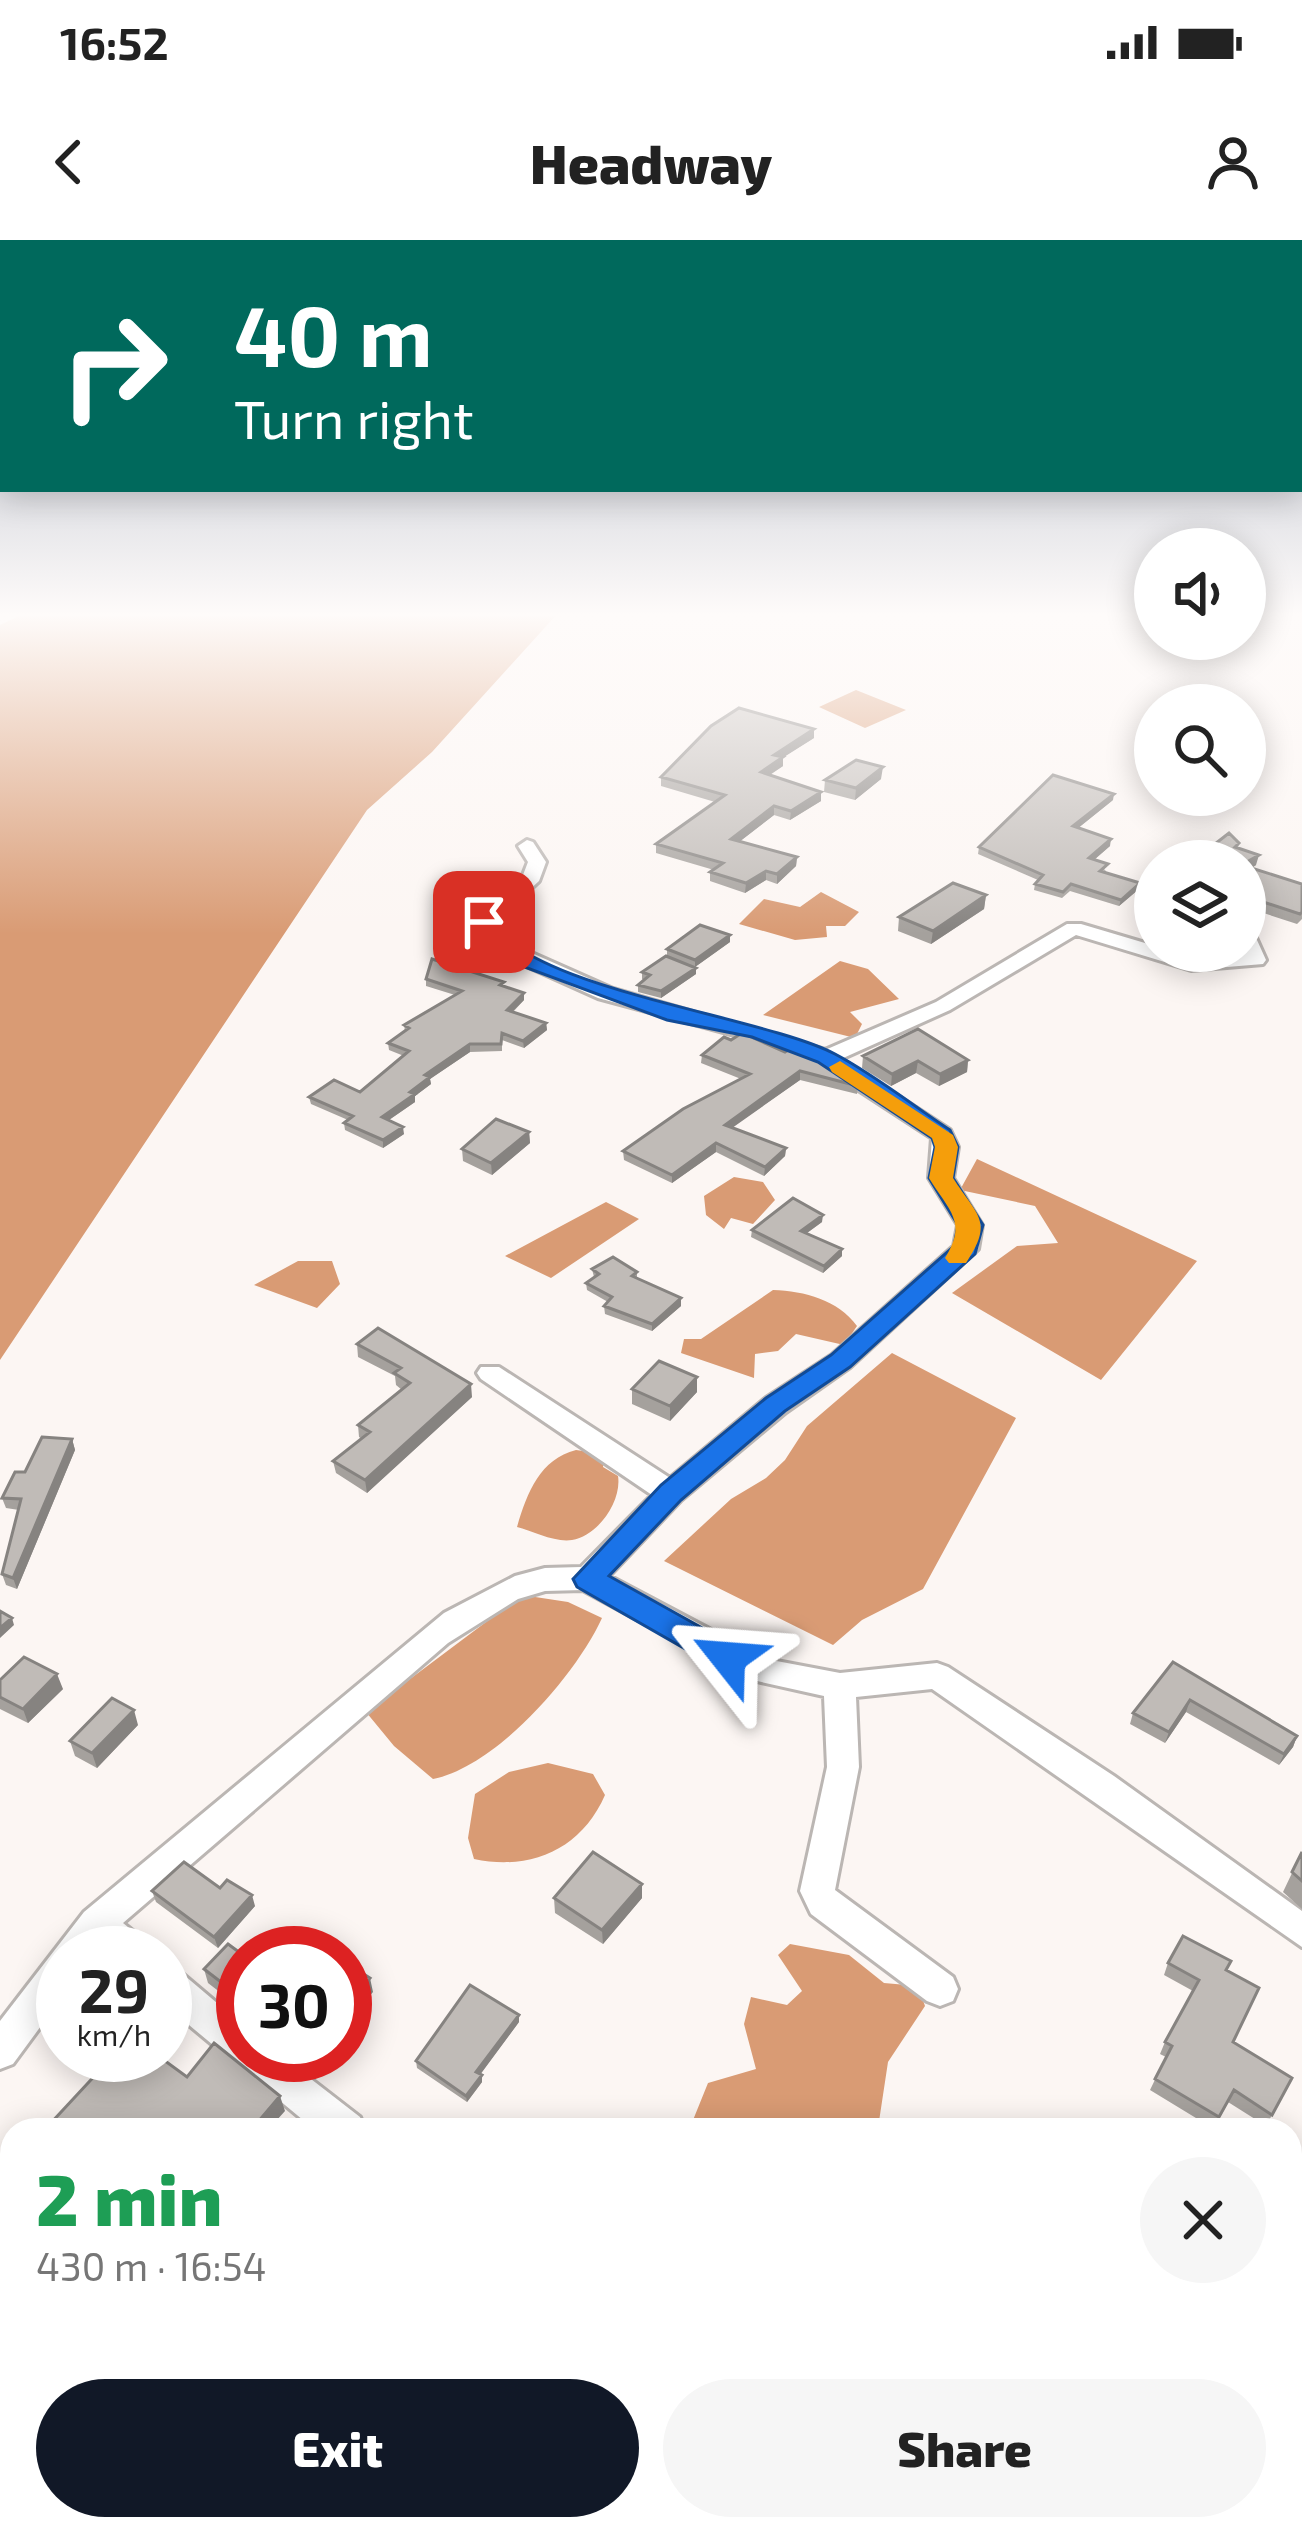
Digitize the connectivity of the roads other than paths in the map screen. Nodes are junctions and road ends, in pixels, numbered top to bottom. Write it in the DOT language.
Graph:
graph roads {
  1 [pos="526,846"];
  2 [pos="1134,946"];
  3 [pos="825,1058"];
  4 [pos="490,1373"];
  5 [pos="671,1493"];
  6 [pos="588,1579"];
  7 [pos="840,1687"];
  8 [pos="97,1923"];
  9 [pos="95,1926"];
  10 [pos="100,1926"];
  11 [pos="1302,1931"];
  12 [pos="940,1989"];
  13 [pos="36,2003"];
  14 [pos="192,2005"];
  15 [pos="216,2026"];
  16 [pos="0,2051"];
  17 [pos="284,2082"];
  18 [pos="331,2118"];
  1 -- 3 [label="street"];
  2 -- 3 [label="street"];
  3 -- 5 [label="street"];
  4 -- 5 [label="street"];
  5 -- 6 [label="street"];
  6 -- 7 [label="street"];
  6 -- 8 [label="street"];
  7 -- 11 [label="street"];
  7 -- 12 [label="street"];
  8 -- 9 [label="street"];
  8 -- 10 [label="street"];
  13 -- 16 [label="street"];
  14 -- 15 [label="street"];
  17 -- 18 [label="street"];
}
